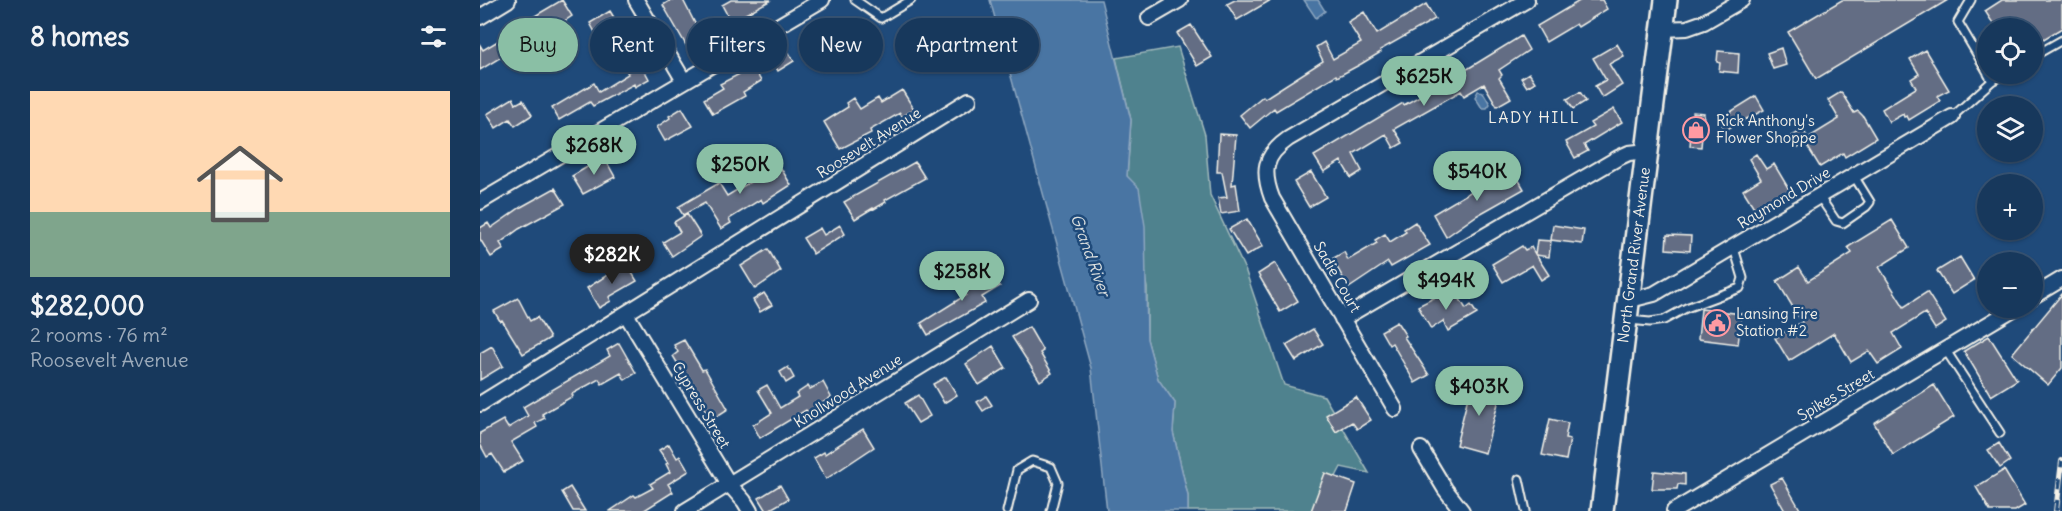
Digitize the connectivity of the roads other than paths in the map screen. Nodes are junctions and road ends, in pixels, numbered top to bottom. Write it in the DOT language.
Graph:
graph roads {
  1 [pos="508,0"];
  2 [pos="636,0"];
  3 [pos="822,0"];
  4 [pos="855,0"];
  5 [pos="911,0"];
  6 [pos="1180,0"];
  7 [pos="1527,0"];
  8 [pos="1666,0"];
  9 [pos="1742,0"];
  10 [pos="1971,0"];
  11 [pos="480,17"];
  12 [pos="1149,18"];
  13 [pos="1662,29"];
  14 [pos="2062,40"];
  15 [pos="2043,51"];
  16 [pos="1977,54"];
  17 [pos="684,81"];
  18 [pos="1989,84"];
  19 [pos="969,100"];
  20 [pos="1952,117"];
  21 [pos="1647,151"];
  22 [pos="1854,176"];
  23 [pos="1819,196"];
  24 [pos="480,202"];
  25 [pos="1734,248"];
  26 [pos="2062,279"];
  27 [pos="2043,290"];
  28 [pos="1029,300"];
  29 [pos="1628,310"];
  30 [pos="626,314"];
  31 [pos="1998,318"];
  32 [pos="1342,319"];
  33 [pos="1946,349"];
  34 [pos="480,404"];
  35 [pos="1395,409"];
  36 [pos="2000,433"];
  37 [pos="1421,449"];
  38 [pos="1519,479"];
  39 [pos="729,484"];
  40 [pos="686,511"];
  41 [pos="750,511"];
  42 [pos="1007,511"];
  43 [pos="1052,511"];
  44 [pos="1462,511"];
  45 [pos="1526,511"];
  46 [pos="1602,511"];
  47 [pos="1674,511"];
  1 -- 11 [label="street"];
  2 -- 17 [label="street"];
  3 -- 17 [label="street"];
  4 -- 5 [label="lane"];
  6 -- 12 [label="street"];
  7 -- 32 [label="street, Sadie Court"];
  8 -- 13 [label="main road, North Grand River Avenue"];
  9 -- 13 [label="street"];
  10 -- 16 [label="lane"];
  13 -- 21 [label="main road, North Grand River Avenue"];
  14 -- 15 [label="lane"];
  17 -- 24 [label="street"];
  18 -- 20 [label="lane"];
  19 -- 30 [label="street, Roosevelt Avenue"];
  20 -- 22 [label="street, Raymond Drive"];
  21 -- 29 [label="main road, North Grand River Avenue"];
  21 -- 32 [label="street"];
  22 -- 23 [label="street, Raymond Drive"];
  22 -- 23 [label="lane"];
  23 -- 25 [label="street, Raymond Drive"];
  25 -- 29 [label="street, Raymond Drive"];
  25 -- 29 [label="lane"];
  26 -- 27 [label="street"];
  28 -- 39 [label="street, Knollwood Avenue"];
  29 -- 46 [label="main road, North Grand River Avenue"];
  30 -- 34 [label="street, Roosevelt Avenue"];
  30 -- 39 [label="street, Cypress Street"];
  31 -- 33 [label="street, Spikes Street"];
  32 -- 35 [label="street, Sadie Court"];
  33 -- 36 [label="lane"];
  33 -- 47 [label="street, Spikes Street"];
  37 -- 44 [label="street"];
  38 -- 45 [label="lane"];
  39 -- 40 [label="street, Knollwood Avenue"];
  39 -- 41 [label="street, Cypress Street"];
  42 -- 43 [label="lane"];
}
